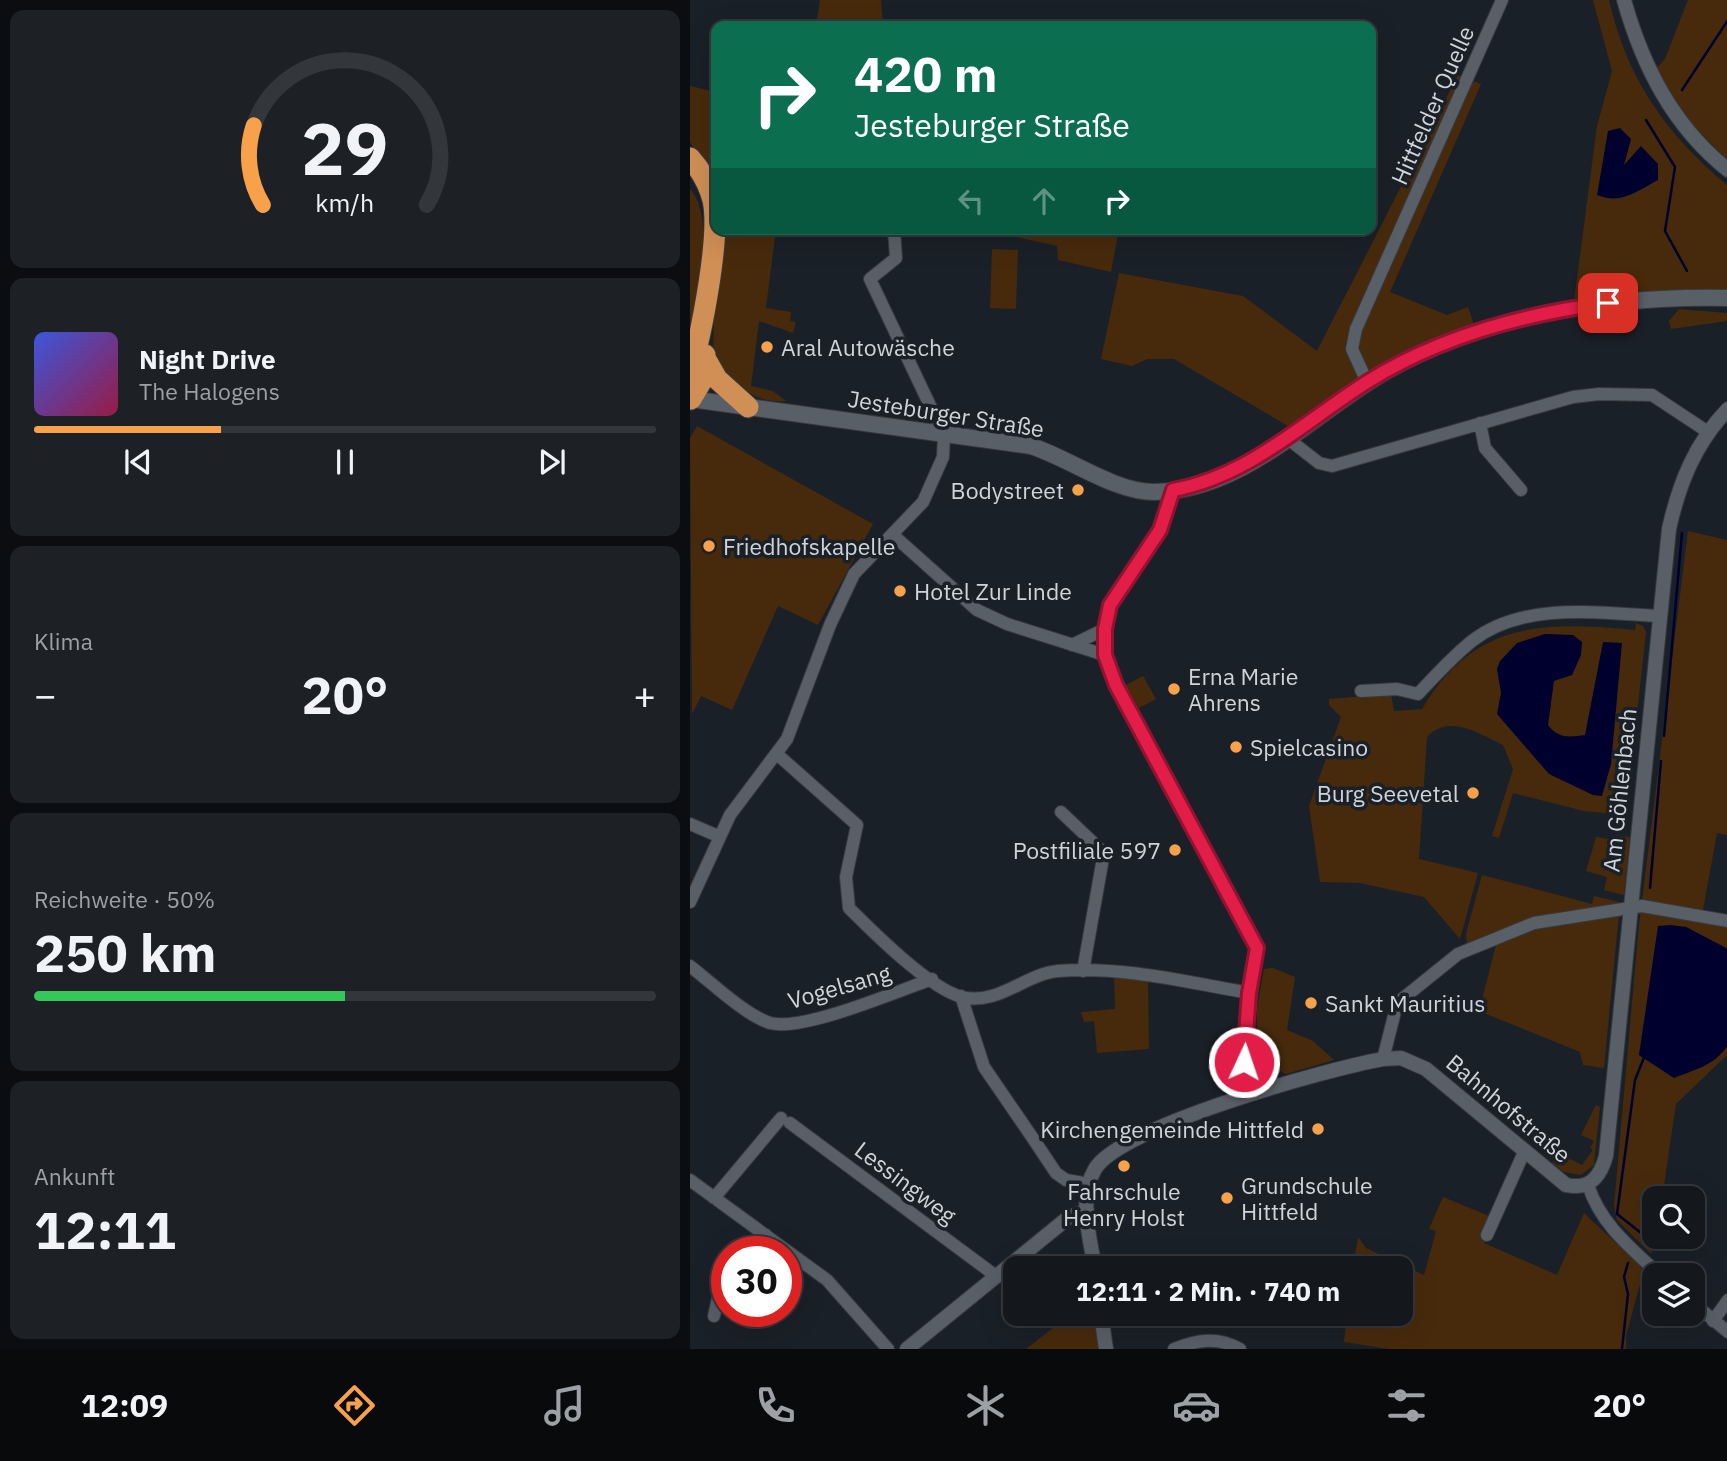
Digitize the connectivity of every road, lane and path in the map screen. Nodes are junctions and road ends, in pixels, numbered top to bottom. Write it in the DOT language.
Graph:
graph roads {
  1 [pos="1502,0"];
  2 [pos="1624,0"];
  3 [pos="690,158"];
  4 [pos="1728,170"];
  5 [pos="690,180"];
  6 [pos="711,196"];
  7 [pos="711,223"];
  8 [pos="712,235"];
  9 [pos="894,235"];
  10 [pos="1723,299"];
  11 [pos="698,365"];
  12 [pos="1367,382"];
  13 [pos="691,399"];
  14 [pos="748,407"];
  15 [pos="1728,409"];
  16 [pos="1480,424"];
  17 [pos="1708,432"];
  18 [pos="944,435"];
  19 [pos="1287,438"];
  20 [pos="1173,490"];
  21 [pos="1521,490"];
  22 [pos="893,535"];
  23 [pos="1660,616"];
  24 [pos="1105,629"];
  25 [pos="1072,645"];
  26 [pos="1105,655"];
  27 [pos="1360,691"];
  28 [pos="778,755"];
  29 [pos="1061,812"];
  30 [pos="690,824"];
  31 [pos="718,836"];
  32 [pos="690,902"];
  33 [pos="1629,908"];
  34 [pos="1728,921"];
  35 [pos="690,966"];
  36 [pos="1083,971"];
  37 [pos="932,979"];
  38 [pos="1249,993"];
  39 [pos="961,996"];
  40 [pos="1383,1059"];
  41 [pos="1247,1094"];
  42 [pos="1525,1150"];
  43 [pos="690,1180"];
  44 [pos="1089,1184"];
  45 [pos="1588,1185"];
  46 [pos="714,1198"];
  47 [pos="1087,1211"];
  48 [pos="766,1235"];
  49 [pos="1487,1235"];
  50 [pos="1093,1256"];
  51 [pos="1647,1263"];
  52 [pos="996,1276"];
  53 [pos="1728,1300"];
  54 [pos="1705,1313"];
  55 [pos="1714,1321"];
  56 [pos="1103,1326"];
  57 [pos="1728,1332"];
  58 [pos="888,1349"];
  59 [pos="906,1349"];
  60 [pos="1106,1349"];
  61 [pos="1174,1349"];
  62 [pos="1240,1349"];
  1 -- 12 [label="street, Hittfelder Quelle"];
  2 -- 4 [label="street"];
  3 -- 6 [label="highway"];
  5 -- 7 [label="highway"];
  8 -- 11 [label="highway"];
  9 -- 18 [label="street"];
  10 -- 12 [label="main road, Jesteburger Straße"];
  11 -- 13 [label="highway"];
  11 -- 14 [label="highway"];
  12 -- 19 [label="main road, Jesteburger Straße"];
  13 -- 14 [label="main road, Jesteburger Straße"];
  14 -- 18 [label="main road, Jesteburger Straße"];
  15 -- 17 [label="street, Am Göhlenbach"];
  16 -- 17 [label="street"];
  16 -- 19 [label="street"];
  16 -- 21 [label="street"];
  17 -- 23 [label="street, Am Göhlenbach"];
  18 -- 20 [label="main road, Jesteburger Straße"];
  18 -- 22 [label="street"];
  19 -- 20 [label="main road, Jesteburger Straße"];
  20 -- 24 [label="street"];
  22 -- 25 [label="street"];
  22 -- 28 [label="street"];
  23 -- 27 [label="street"];
  23 -- 33 [label="street, Am Göhlenbach"];
  24 -- 25 [label="street"];
  24 -- 26 [label="street"];
  25 -- 26 [label="street"];
  26 -- 38 [label="street"];
  28 -- 31 [label="street"];
  28 -- 37 [label="street"];
  29 -- 36 [label="street"];
  30 -- 31 [label="street"];
  31 -- 32 [label="street"];
  33 -- 34 [label="street"];
  33 -- 40 [label="street"];
  33 -- 45 [label="street, Am Göhlenbach"];
  35 -- 37 [label="street, Vogelsang"];
  36 -- 38 [label="street"];
  36 -- 39 [label="street"];
  37 -- 39 [label="street"];
  38 -- 41 [label="street"];
  39 -- 44 [label="street"];
  40 -- 41 [label="street, Bahnhofstraße"];
  40 -- 42 [label="street, Bahnhofstraße"];
  41 -- 44 [label="street, Bahnhofstraße"];
  42 -- 45 [label="street, Bahnhofstraße"];
  42 -- 49 [label="street"];
  43 -- 46 [label="street"];
  44 -- 47 [label="street"];
  45 -- 51 [label="street, Bahnhofstraße"];
  46 -- 48 [label="street"];
  46 -- 52 [label="street, Lessingweg"];
  47 -- 50 [label="street"];
  47 -- 52 [label="street"];
  48 -- 58 [label="street"];
  52 -- 59 [label="street"];
  53 -- 55 [label="street"];
  54 -- 55 [label="street"];
  55 -- 57 [label="street"];
  56 -- 60 [label="street"];
  61 -- 62 [label="street"];
}
